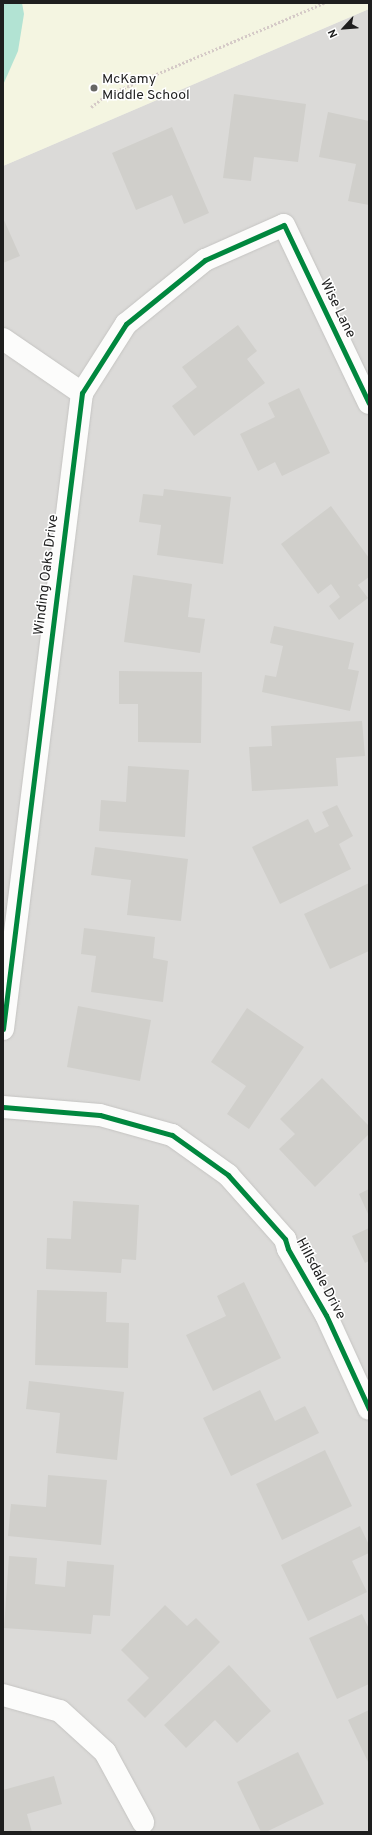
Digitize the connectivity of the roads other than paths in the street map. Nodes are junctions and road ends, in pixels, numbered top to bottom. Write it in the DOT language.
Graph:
graph roads {
  1 [pos="284,225"];
  2 [pos="3,339"];
  3 [pos="82,393"];
  4 [pos="369,403"];
  5 [pos="3,1029"];
  6 [pos="3,1107"];
  7 [pos="369,1408"];
  8 [pos="3,1695"];
  9 [pos="143,1822"];
  1 -- 3 [label="street, Winding Oaks Drive"];
  1 -- 4 [label="street, Wise Lane"];
  2 -- 3 [label="street"];
  3 -- 5 [label="street, Winding Oaks Drive"];
  6 -- 7 [label="street, Hillsdale Drive"];
  8 -- 9 [label="street"];
}
